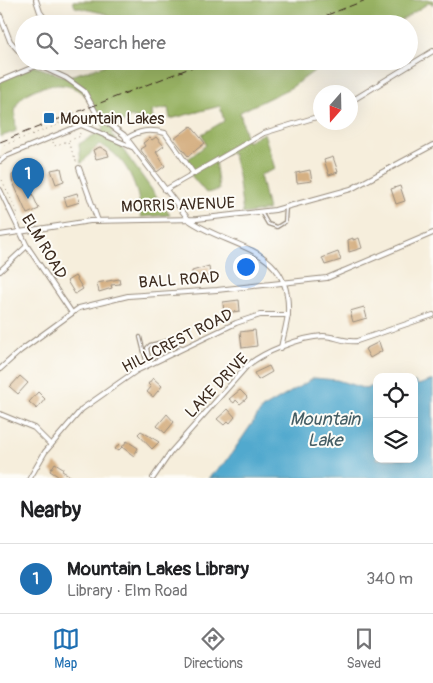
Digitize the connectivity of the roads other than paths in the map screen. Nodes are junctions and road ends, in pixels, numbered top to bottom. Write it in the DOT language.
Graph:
graph roads {
  1 [pos="36,0"];
  2 [pos="0,15"];
  3 [pos="42,15"];
  4 [pos="15,47"];
  5 [pos="433,51"];
  6 [pos="418,60"];
  7 [pos="26,70"];
  8 [pos="46,70"];
  9 [pos="402,70"];
  10 [pos="0,81"];
  11 [pos="358,97"];
  12 [pos="313,118"];
  13 [pos="126,139"];
  14 [pos="433,145"];
  15 [pos="132,148"];
  16 [pos="0,161"];
  17 [pos="79,168"];
  18 [pos="194,174"];
  19 [pos="0,190"];
  20 [pos="165,190"];
  21 [pos="286,207"];
  22 [pos="261,212"];
  23 [pos="188,219"];
  24 [pos="98,220"];
  25 [pos="19,232"];
  26 [pos="433,233"];
  27 [pos="0,234"];
  28 [pos="27,246"];
  29 [pos="0,271"];
  30 [pos="282,283"];
  31 [pos="72,313"];
  32 [pos="288,315"];
  33 [pos="433,315"];
  34 [pos="140,337"];
  35 [pos="184,348"];
  36 [pos="281,348"];
  37 [pos="149,364"];
  38 [pos="0,369"];
  39 [pos="0,414"];
  40 [pos="51,445"];
  41 [pos="30,478"];
  42 [pos="153,478"];
  1 -- 3 [label="street"];
  2 -- 4 [label="street"];
  5 -- 6 [label="street"];
  7 -- 10 [label="street"];
  8 -- 13 [label="street"];
  9 -- 11 [label="street"];
  12 -- 18 [label="street"];
  13 -- 15 [label="street"];
  13 -- 18 [label="street"];
  14 -- 21 [label="street, MORRIS AVENUE"];
  15 -- 16 [label="street"];
  15 -- 20 [label="street"];
  17 -- 24 [label="street"];
  18 -- 20 [label="street"];
  19 -- 25 [label="street, ELM ROAD"];
  20 -- 23 [label="street"];
  21 -- 22 [label="street, MORRIS AVENUE"];
  21 -- 22 [label="lane"];
  22 -- 23 [label="street, MORRIS AVENUE"];
  23 -- 24 [label="street, MORRIS AVENUE"];
  23 -- 30 [label="street"];
  24 -- 25 [label="street, MORRIS AVENUE"];
  25 -- 27 [label="street, MORRIS AVENUE"];
  25 -- 28 [label="street, ELM ROAD"];
  26 -- 30 [label="street, BALL ROAD"];
  28 -- 29 [label="street"];
  28 -- 31 [label="street, ELM ROAD"];
  30 -- 31 [label="street, BALL ROAD"];
  30 -- 32 [label="street"];
  31 -- 38 [label="street, BALL ROAD"];
  32 -- 35 [label="street, HILLCREST ROAD"];
  32 -- 36 [label="street"];
  33 -- 36 [label="street, LAKE DRIVE"];
  34 -- 37 [label="lane"];
  35 -- 37 [label="street, HILLCREST ROAD"];
  35 -- 37 [label="lane"];
  36 -- 42 [label="street, LAKE DRIVE"];
  37 -- 40 [label="street, HILLCREST ROAD"];
  39 -- 40 [label="street"];
  40 -- 41 [label="street, HILLCREST ROAD"];
}
